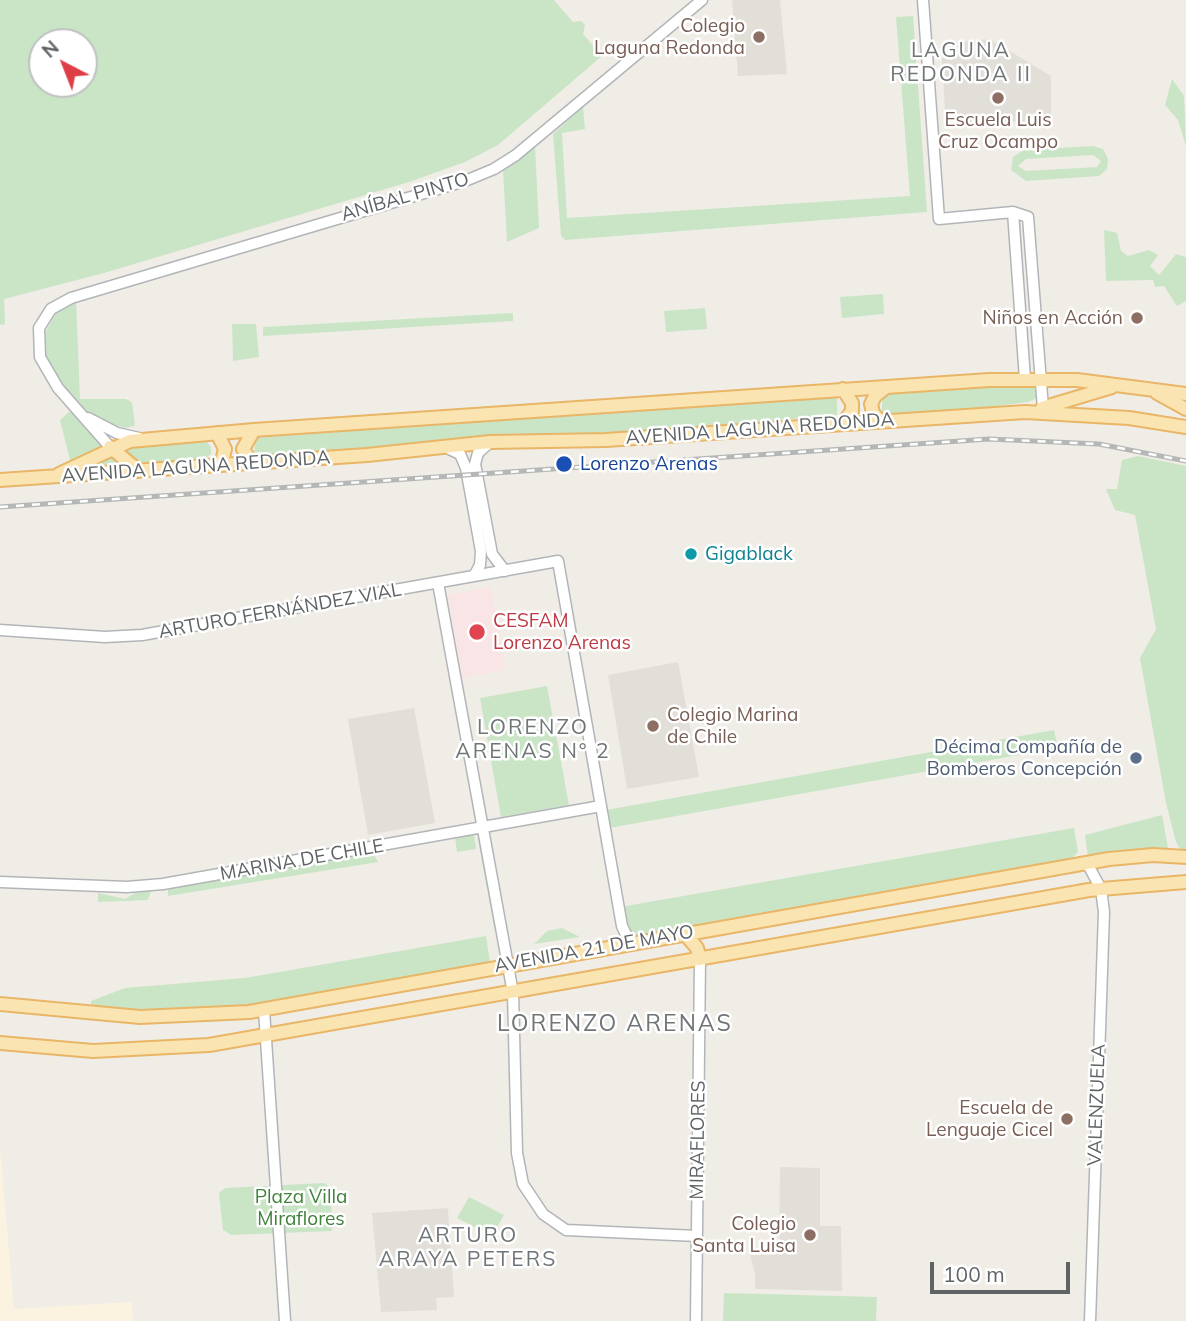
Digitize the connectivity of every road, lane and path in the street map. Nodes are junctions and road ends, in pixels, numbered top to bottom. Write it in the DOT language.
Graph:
graph roads {
  1 [pos="702,0"];
  2 [pos="923,0"];
  3 [pos="1013,212"];
  4 [pos="1025,379"];
  5 [pos="1043,379"];
  6 [pos="1121,385"];
  7 [pos="887,387"];
  8 [pos="1143,388"];
  9 [pos="843,389"];
  10 [pos="1186,394"];
  11 [pos="1043,408"];
  12 [pos="1186,409"];
  13 [pos="1025,412"];
  14 [pos="82,415"];
  15 [pos="880,421"];
  16 [pos="843,423"];
  17 [pos="1186,427"];
  18 [pos="254,430"];
  19 [pos="217,433"];
  20 [pos="148,438"];
  21 [pos="490,442"];
  22 [pos="444,446"];
  23 [pos="110,447"];
  24 [pos="252,463"];
  25 [pos="221,465"];
  26 [pos="140,471"];
  27 [pos="52,477"];
  28 [pos="0,480"];
  29 [pos="506,571"];
  30 [pos="474,576"];
  31 [pos="438,583"];
  32 [pos="0,631"];
  33 [pos="601,806"];
  34 [pos="482,827"];
  35 [pos="1186,857"];
  36 [pos="1087,863"];
  37 [pos="0,882"];
  38 [pos="1186,882"];
  39 [pos="1101,889"];
  40 [pos="684,933"];
  41 [pos="630,943"];
  42 [pos="700,959"];
  43 [pos="507,965"];
  44 [pos="513,993"];
  45 [pos="0,1004"];
  46 [pos="264,1010"];
  47 [pos="266,1037"];
  48 [pos="0,1043"];
  49 [pos="697,1236"];
  50 [pos="285,1321"];
  51 [pos="696,1321"];
  52 [pos="1090,1321"];
  1 -- 14 [label="street, ANÍBAL PINTO"];
  2 -- 3 [label="street"];
  3 -- 4 [label="street"];
  3 -- 5 [label="street"];
  4 -- 5 [label="main road, AVENIDA LAGUNA REDONDA"];
  4 -- 7 [label="main road, AVENIDA LAGUNA REDONDA"];
  5 -- 6 [label="main road, AVENIDA LAGUNA REDONDA"];
  5 -- 11 [label="street"];
  6 -- 8 [label="main road, AVENIDA LAGUNA REDONDA"];
  6 -- 11 [label="main road"];
  7 -- 9 [label="main road, AVENIDA LAGUNA REDONDA"];
  7 -- 15 [label="main road"];
  8 -- 10 [label="main road, AVENIDA LAGUNA REDONDA"];
  8 -- 12 [label="main road"];
  9 -- 16 [label="main road"];
  9 -- 18 [label="main road, AVENIDA LAGUNA REDONDA"];
  11 -- 13 [label="main road"];
  13 -- 15 [label="main road, AVENIDA LAGUNA REDONDA"];
  13 -- 17 [label="main road, AVENIDA LAGUNA REDONDA"];
  14 -- 20 [label="street"];
  14 -- 23 [label="street"];
  15 -- 16 [label="main road, AVENIDA LAGUNA REDONDA"];
  16 -- 21 [label="main road, AVENIDA LAGUNA REDONDA"];
  18 -- 19 [label="main road, AVENIDA LAGUNA REDONDA"];
  18 -- 24 [label="main road"];
  19 -- 20 [label="main road, AVENIDA LAGUNA REDONDA"];
  19 -- 25 [label="main road"];
  20 -- 23 [label="main road, AVENIDA LAGUNA REDONDA"];
  21 -- 22 [label="main road, AVENIDA LAGUNA REDONDA"];
  21 -- 29 [label="street"];
  22 -- 24 [label="main road, AVENIDA LAGUNA REDONDA"];
  22 -- 30 [label="street"];
  23 -- 26 [label="main road"];
  23 -- 27 [label="main road, AVENIDA LAGUNA REDONDA"];
  24 -- 25 [label="main road, AVENIDA LAGUNA REDONDA"];
  25 -- 26 [label="main road, AVENIDA LAGUNA REDONDA"];
  26 -- 27 [label="main road, AVENIDA LAGUNA REDONDA"];
  27 -- 28 [label="main road"];
  29 -- 30 [label="street, ARTURO FERNÁNDEZ VIAL"];
  29 -- 33 [label="street, ARTURO FERNÁNDEZ VIAL"];
  30 -- 31 [label="street, ARTURO FERNÁNDEZ VIAL"];
  31 -- 32 [label="street, ARTURO FERNÁNDEZ VIAL"];
  31 -- 34 [label="street"];
  33 -- 34 [label="street, MARINA DE CHILE"];
  33 -- 41 [label="street"];
  34 -- 37 [label="street, MARINA DE CHILE"];
  34 -- 43 [label="street"];
  35 -- 36 [label="main road, AVENIDA 21 DE MAYO"];
  36 -- 39 [label="street"];
  36 -- 40 [label="main road, AVENIDA 21 DE MAYO"];
  38 -- 39 [label="main road, AVENIDA 21 DE MAYO"];
  39 -- 42 [label="main road, AVENIDA 21 DE MAYO"];
  39 -- 52 [label="street, VALENZUELA"];
  40 -- 41 [label="main road, AVENIDA 21 DE MAYO"];
  40 -- 42 [label="main road"];
  41 -- 43 [label="main road, AVENIDA 21 DE MAYO"];
  42 -- 44 [label="main road, AVENIDA 21 DE MAYO"];
  42 -- 49 [label="street, MIRAFLORES"];
  43 -- 44 [label="street"];
  43 -- 46 [label="main road, AVENIDA 21 DE MAYO"];
  44 -- 47 [label="main road, AVENIDA 21 DE MAYO"];
  44 -- 49 [label="street"];
  45 -- 46 [label="main road, AVENIDA 21 DE MAYO"];
  46 -- 47 [label="street"];
  47 -- 48 [label="main road, AVENIDA 21 DE MAYO"];
  47 -- 50 [label="street"];
  49 -- 51 [label="street, MIRAFLORES"];
}
